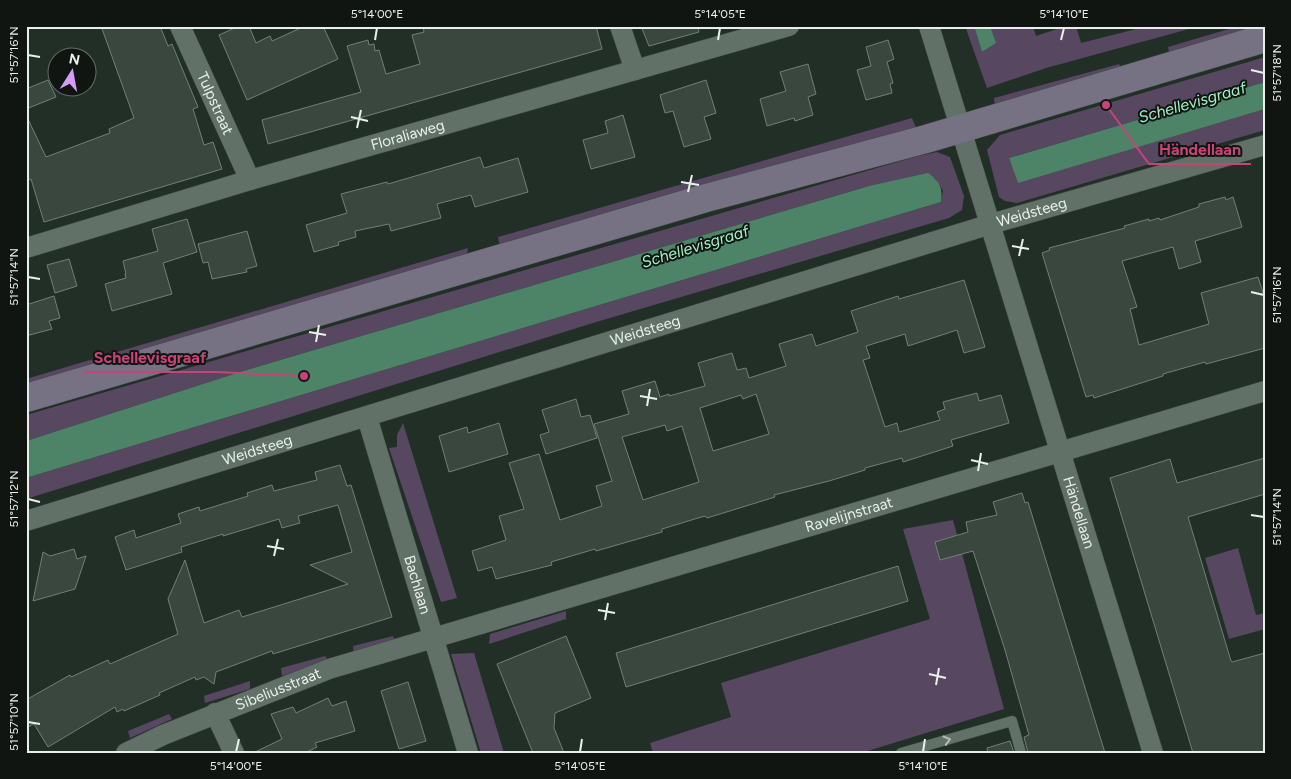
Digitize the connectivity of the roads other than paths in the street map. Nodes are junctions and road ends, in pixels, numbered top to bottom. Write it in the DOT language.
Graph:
graph roads {
  1 [pos="180,26"];
  2 [pos="620,26"];
  3 [pos="789,26"];
  4 [pos="929,26"];
  5 [pos="1265,38"];
  6 [pos="635,70"];
  7 [pos="961,128"];
  8 [pos="1265,145"];
  9 [pos="250,180"];
  10 [pos="991,224"];
  11 [pos="26,248"];
  12 [pos="1265,392"];
  13 [pos="26,398"];
  14 [pos="367,417"];
  15 [pos="1060,452"];
  16 [pos="26,521"];
  17 [pos="434,638"];
  18 [pos="215,713"];
  19 [pos="126,753"];
  20 [pos="234,753"];
  21 [pos="468,753"];
  22 [pos="900,753"];
  23 [pos="1021,753"];
  24 [pos="1152,753"];
  1 -- 9 [label="street, Tulpstraat"];
  2 -- 6 [label="street"];
  3 -- 6 [label="street, Floraliaweg"];
  4 -- 7 [label="street, Händellaan"];
  5 -- 7 [label="street"];
  6 -- 9 [label="street, Floraliaweg"];
  7 -- 10 [label="street, Händellaan"];
  7 -- 13 [label="street"];
  8 -- 10 [label="street, Weidsteeg"];
  9 -- 11 [label="street, Floraliaweg"];
  10 -- 14 [label="street, Weidsteeg"];
  10 -- 15 [label="street, Händellaan"];
  12 -- 15 [label="street, Ravelijnstraat"];
  14 -- 16 [label="street, Weidsteeg"];
  14 -- 17 [label="street, Bachlaan"];
  15 -- 17 [label="street, Ravelijnstraat"];
  15 -- 24 [label="street, Händellaan"];
  17 -- 18 [label="street, Sibeliusstraat"];
  17 -- 21 [label="street, Bachlaan"];
  18 -- 19 [label="street, Sibeliusstraat"];
  18 -- 20 [label="street"];
  22 -- 23 [label="lane, one-way"];
}
